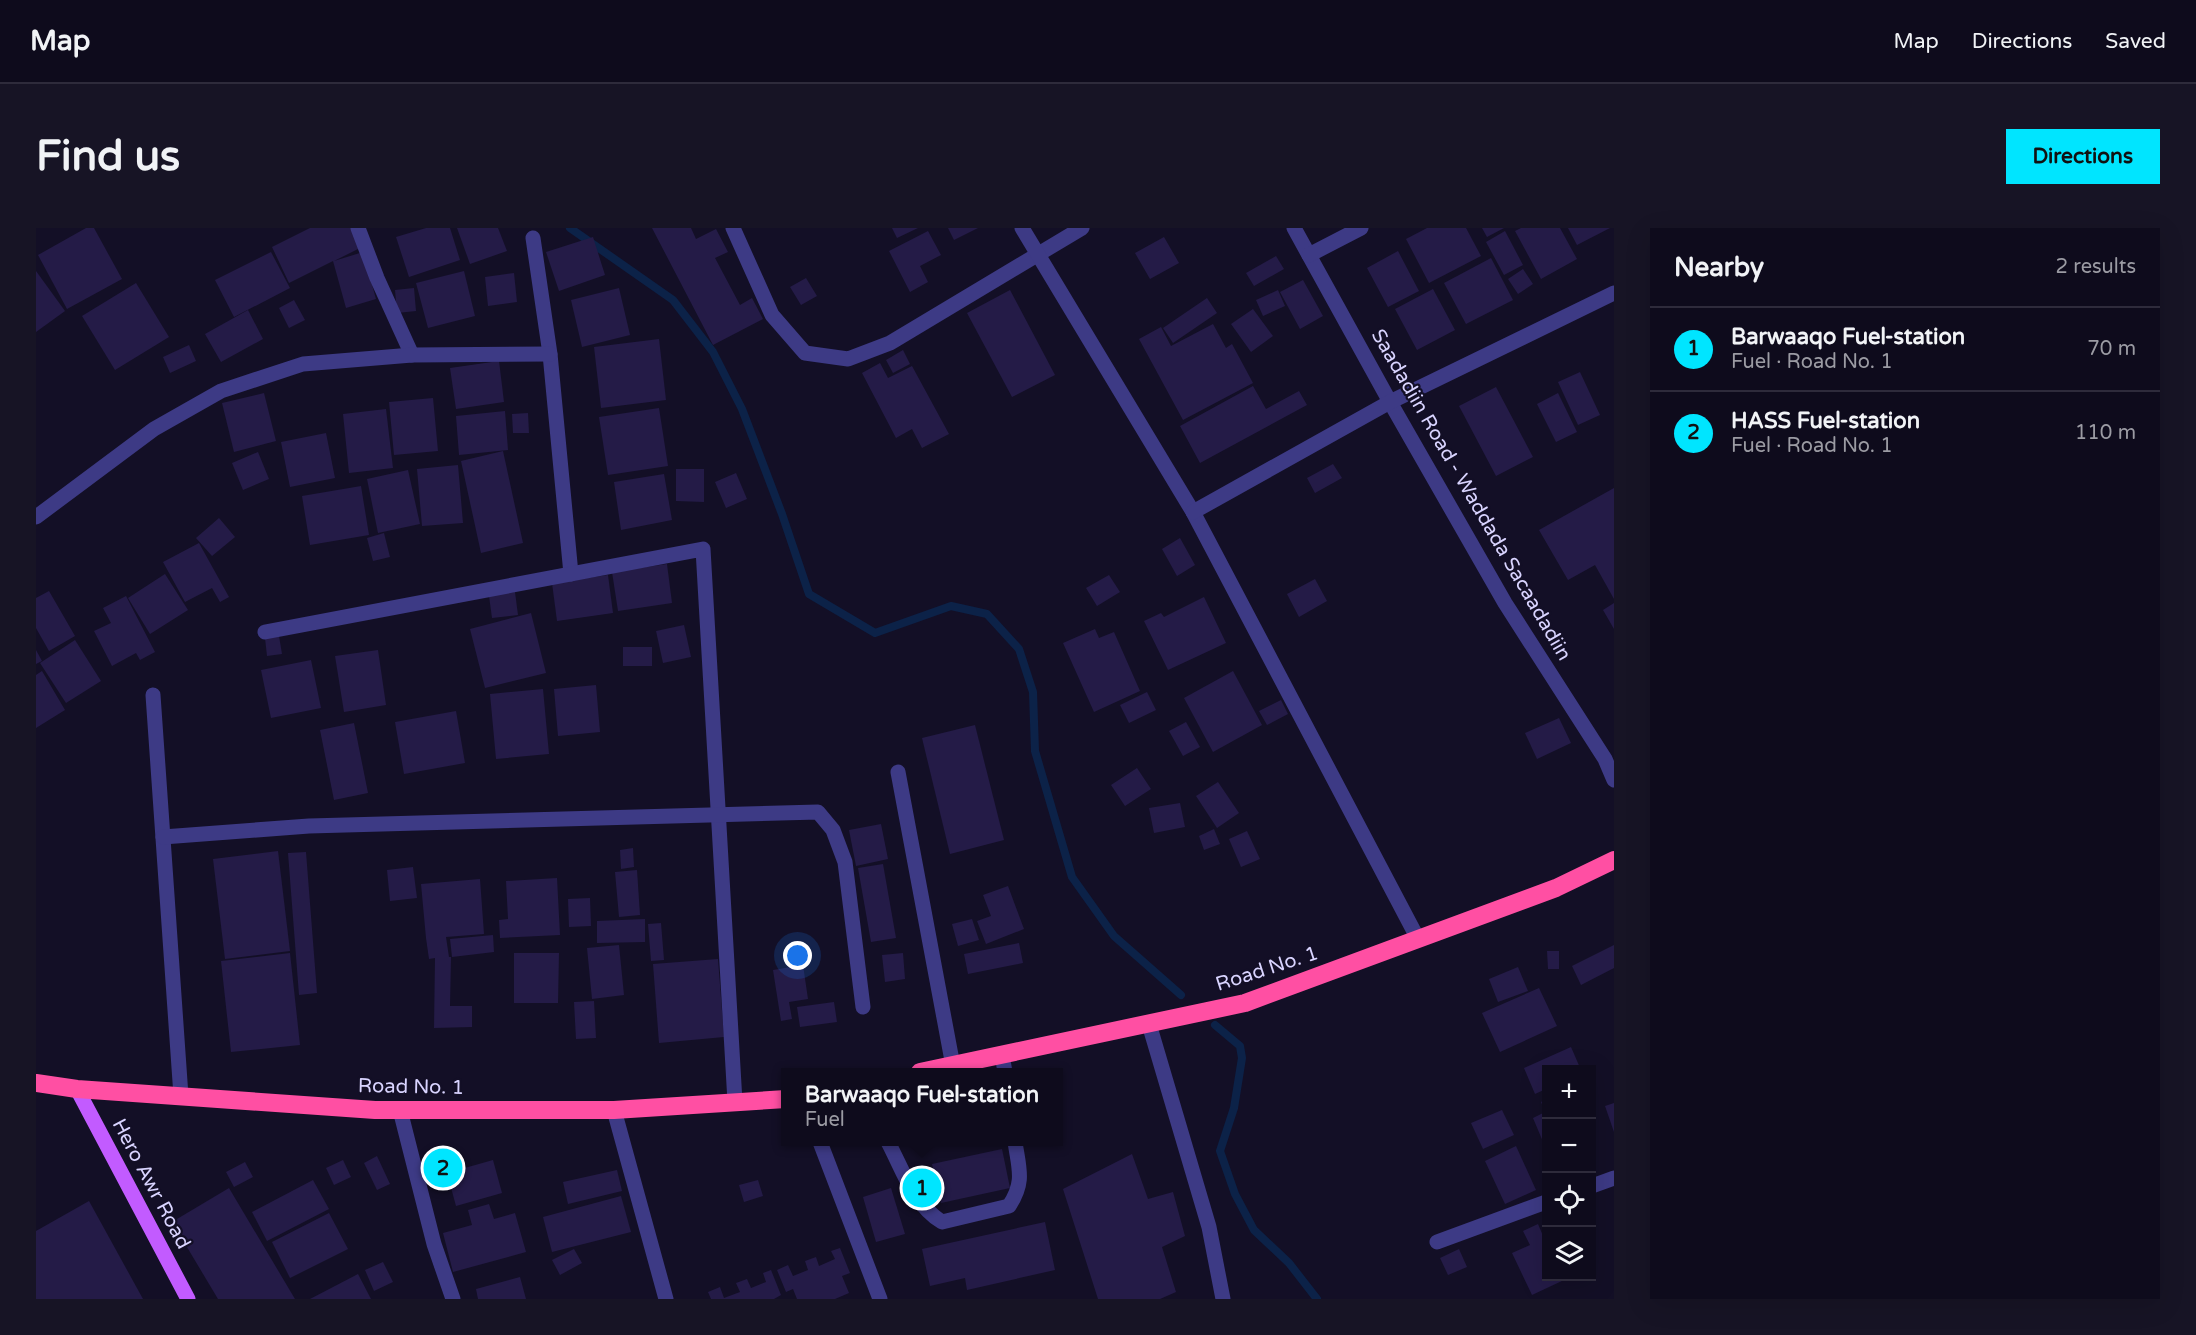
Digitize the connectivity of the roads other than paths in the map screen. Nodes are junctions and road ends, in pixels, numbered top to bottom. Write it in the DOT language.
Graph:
graph roads {
  1 [pos="358,228"];
  2 [pos="733,228"];
  3 [pos="1022,228"];
  4 [pos="1082,228"];
  5 [pos="1294,228"];
  6 [pos="1361,228"];
  7 [pos="533,238"];
  8 [pos="1037,253"];
  9 [pos="1309,255"];
  10 [pos="1614,293"];
  11 [pos="550,354"];
  12 [pos="412,356"];
  13 [pos="1390,402"];
  14 [pos="1193,512"];
  15 [pos="36,517"];
  16 [pos="571,574"];
  17 [pos="265,633"];
  18 [pos="153,695"];
  19 [pos="898,772"];
  20 [pos="1614,780"];
  21 [pos="719,815"];
  22 [pos="163,837"];
  23 [pos="1614,860"];
  24 [pos="1418,939"];
  25 [pos="863,1007"];
  26 [pos="1149,1024"];
  27 [pos="1003,1064"];
  28 [pos="953,1066"];
  29 [pos="942,1068"];
  30 [pos="36,1083"];
  31 [pos="77,1089"];
  32 [pos="181,1096"];
  33 [pos="781,1099"];
  34 [pos="735,1102"];
  35 [pos="400,1110"];
  36 [pos="614,1110"];
  37 [pos="822,1146"];
  38 [pos="890,1146"];
  39 [pos="1016,1146"];
  40 [pos="1614,1178"];
  41 [pos="1596,1185"];
  42 [pos="1542,1203"];
  43 [pos="1437,1242"];
  44 [pos="188,1299"];
  45 [pos="453,1299"];
  46 [pos="666,1299"];
  47 [pos="880,1299"];
  48 [pos="1223,1299"];
  1 -- 12 [label="street"];
  2 -- 8 [label="street"];
  3 -- 8 [label="street"];
  4 -- 8 [label="street"];
  5 -- 9 [label="street, Saadadiin Road - Waddada Sacaadadiin"];
  6 -- 9 [label="street"];
  7 -- 11 [label="street"];
  8 -- 14 [label="street"];
  9 -- 13 [label="street, Saadadiin Road - Waddada Sacaadadiin"];
  10 -- 13 [label="street"];
  11 -- 12 [label="street"];
  11 -- 16 [label="street"];
  12 -- 15 [label="street"];
  13 -- 14 [label="street"];
  13 -- 20 [label="street, Saadadiin Road - Waddada Sacaadadiin"];
  14 -- 24 [label="street"];
  16 -- 17 [label="street"];
  16 -- 21 [label="street"];
  18 -- 22 [label="street"];
  19 -- 28 [label="street"];
  21 -- 22 [label="street"];
  21 -- 25 [label="street"];
  21 -- 34 [label="street"];
  22 -- 32 [label="street"];
  23 -- 24 [label="highway, Road No. 1"];
  24 -- 26 [label="highway, Road No. 1"];
  26 -- 27 [label="highway, Road No. 1"];
  26 -- 48 [label="street"];
  27 -- 28 [label="highway, Road No. 1"];
  28 -- 29 [label="highway, Road No. 1"];
  30 -- 31 [label="highway, Road No. 1"];
  31 -- 32 [label="highway, Road No. 1"];
  31 -- 44 [label="main road, Hero Awr Road"];
  32 -- 35 [label="highway, Road No. 1"];
  33 -- 34 [label="highway, Road No. 1"];
  34 -- 36 [label="highway, Road No. 1"];
  35 -- 36 [label="highway, Road No. 1"];
  35 -- 45 [label="street"];
  36 -- 46 [label="street"];
  37 -- 47 [label="street"];
  38 -- 39 [label="street"];
  40 -- 41 [label="street"];
  42 -- 43 [label="street"];
}
